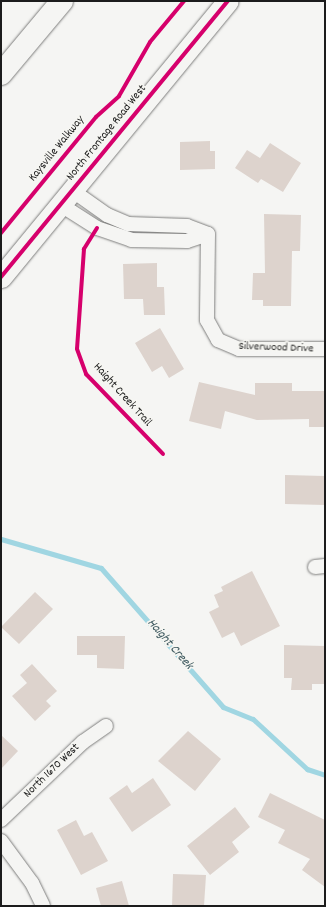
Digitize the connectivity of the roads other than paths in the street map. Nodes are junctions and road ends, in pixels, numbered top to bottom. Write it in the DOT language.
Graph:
graph roads {
  1 [pos="62,1"];
  2 [pos="228,1"];
  3 [pos="1,74"];
  4 [pos="67,198"];
  5 [pos="1,277"];
  6 [pos="325,349"];
  7 [pos="106,726"];
  8 [pos="1,820"];
  9 [pos="1,841"];
  10 [pos="43,906"];
  1 -- 3 [label="highway"];
  2 -- 4 [label="street, North Frontage Road West"];
  4 -- 5 [label="street, North Frontage Road West"];
  4 -- 6 [label="street, Silverwood Drive"];
  7 -- 8 [label="street, North 1670 West"];
  9 -- 10 [label="street"];
}
